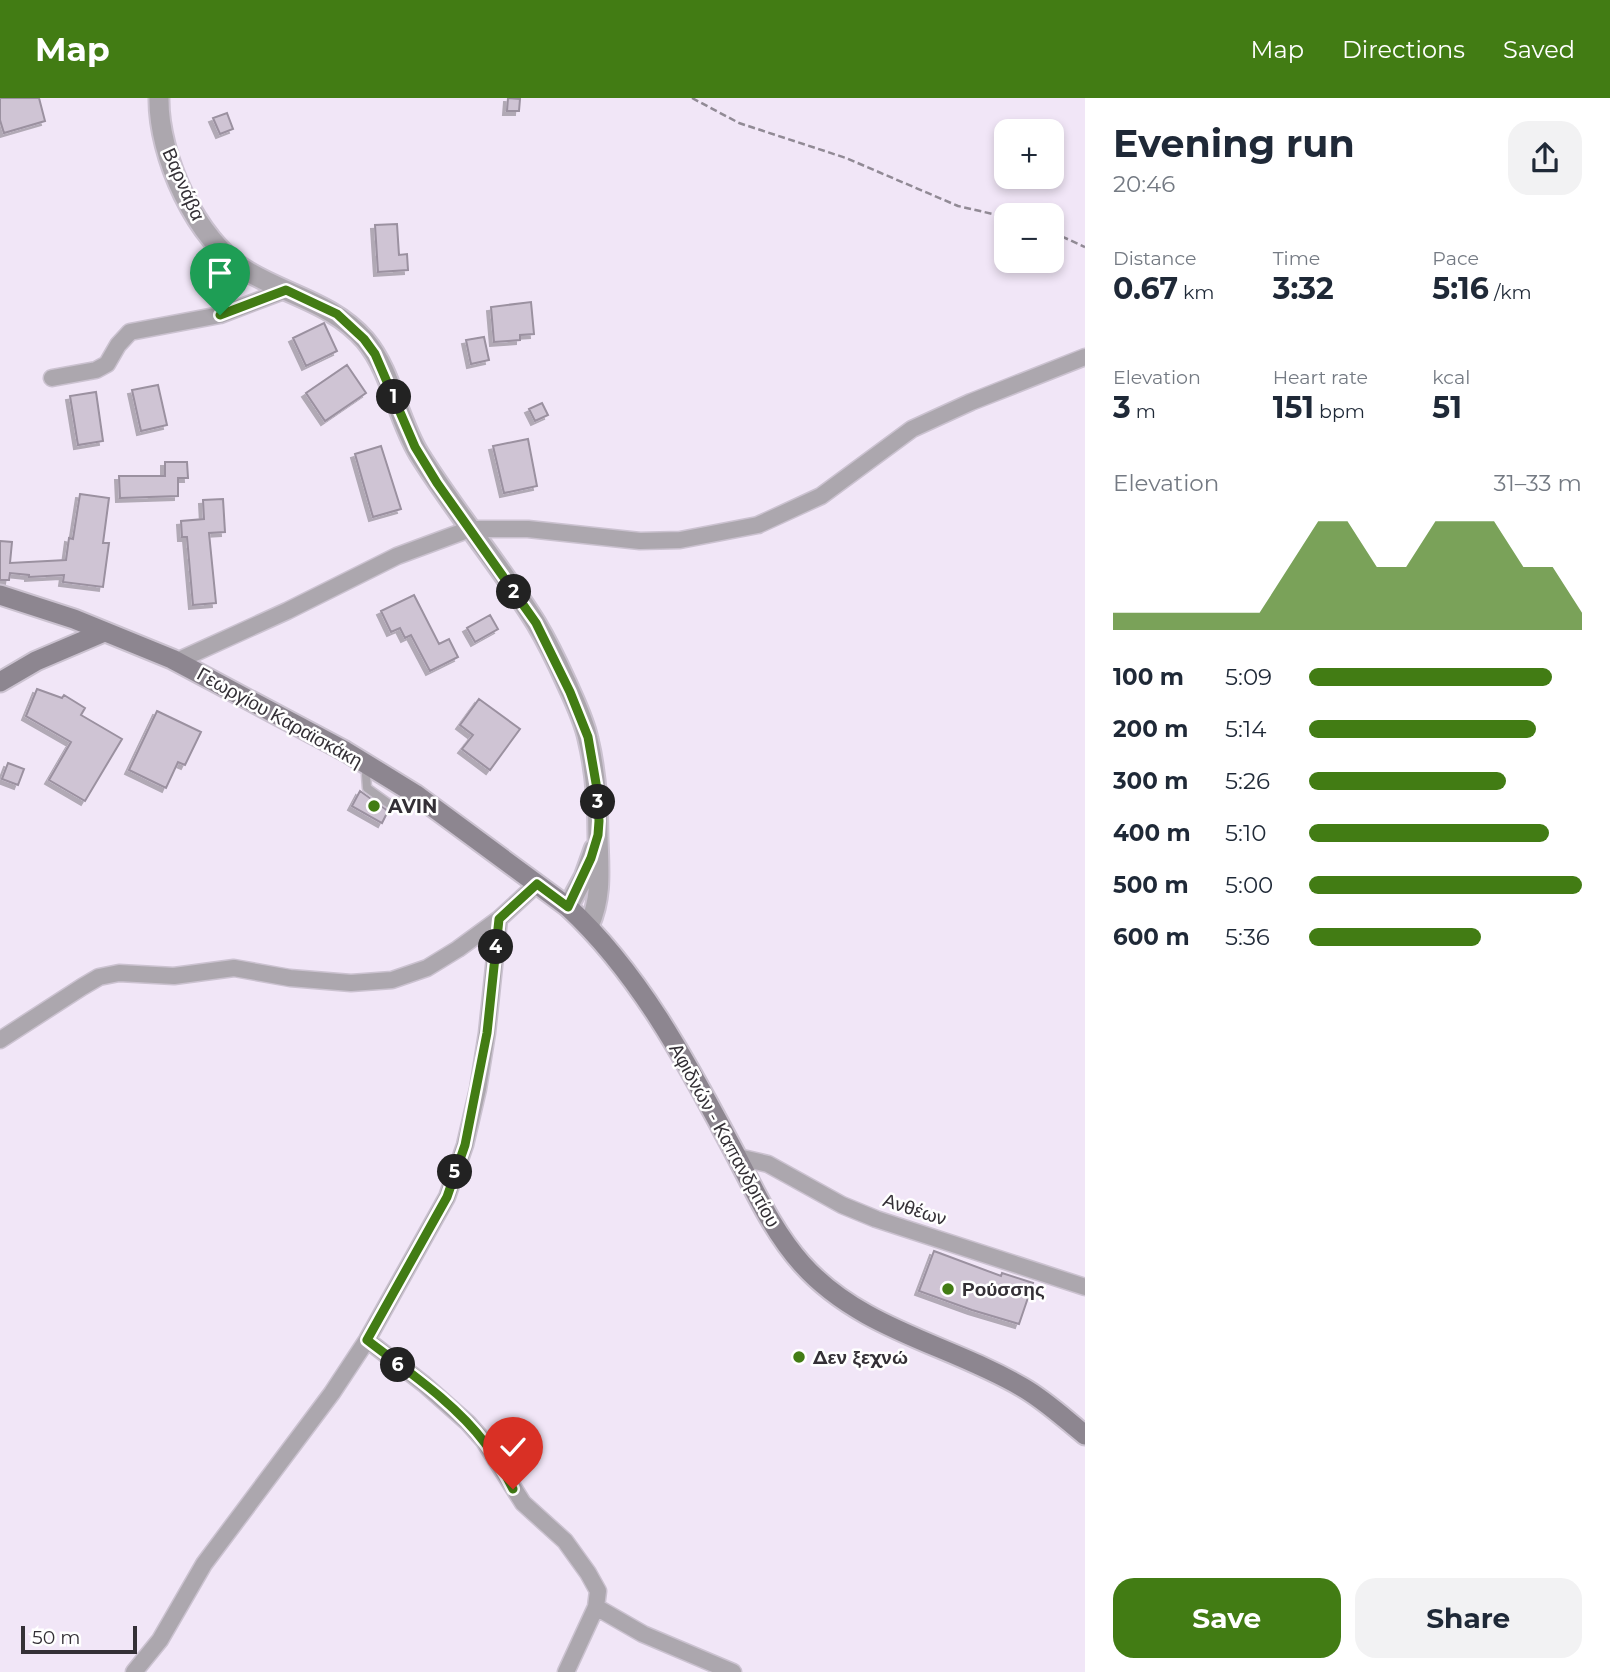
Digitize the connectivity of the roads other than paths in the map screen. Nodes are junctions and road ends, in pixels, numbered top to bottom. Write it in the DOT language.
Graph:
graph roads {
  1 [pos="159,98"];
  2 [pos="286,290"];
  3 [pos="1085,358"];
  4 [pos="52,378"];
  5 [pos="470,529"];
  6 [pos="0,595"];
  7 [pos="104,632"];
  8 [pos="177,662"];
  9 [pos="0,682"];
  10 [pos="366,775"];
  11 [pos="403,800"];
  12 [pos="598,835"];
  13 [pos="537,884"];
  14 [pos="568,907"];
  15 [pos="499,919"];
  16 [pos="589,926"];
  17 [pos="0,1040"];
  18 [pos="738,1157"];
  19 [pos="1085,1287"];
  20 [pos="367,1340"];
  21 [pos="1085,1435"];
  22 [pos="596,1607"];
  23 [pos="134,1672"];
  24 [pos="566,1672"];
  25 [pos="733,1672"];
  1 -- 2 [label="street, Βαρνάβα"];
  2 -- 4 [label="street"];
  2 -- 5 [label="street, Βαρνάβα"];
  3 -- 5 [label="street"];
  5 -- 8 [label="street"];
  5 -- 12 [label="street, Βαρνάβα"];
  6 -- 7 [label="main road, Γεωργίου Καραϊσκάκη"];
  7 -- 8 [label="main road, Γεωργίου Καραϊσκάκη"];
  7 -- 9 [label="main road"];
  8 -- 13 [label="main road, Γεωργίου Καραϊσκάκη"];
  10 -- 11 [label="lane"];
  12 -- 14 [label="street, Βαρνάβα"];
  12 -- 16 [label="street, Βαρνάβα"];
  13 -- 14 [label="main road, Αφιδνών - Καπανδριτίου"];
  13 -- 15 [label="street"];
  14 -- 16 [label="main road, Αφιδνών - Καπανδριτίου"];
  15 -- 17 [label="street"];
  15 -- 20 [label="street"];
  16 -- 18 [label="main road, Αφιδνών - Καπανδριτίου"];
  18 -- 19 [label="street, Ανθέων"];
  18 -- 21 [label="main road, Αφιδνών - Καπανδριτίου"];
  20 -- 22 [label="street"];
  20 -- 23 [label="street"];
  22 -- 24 [label="street"];
  22 -- 25 [label="street"];
}
